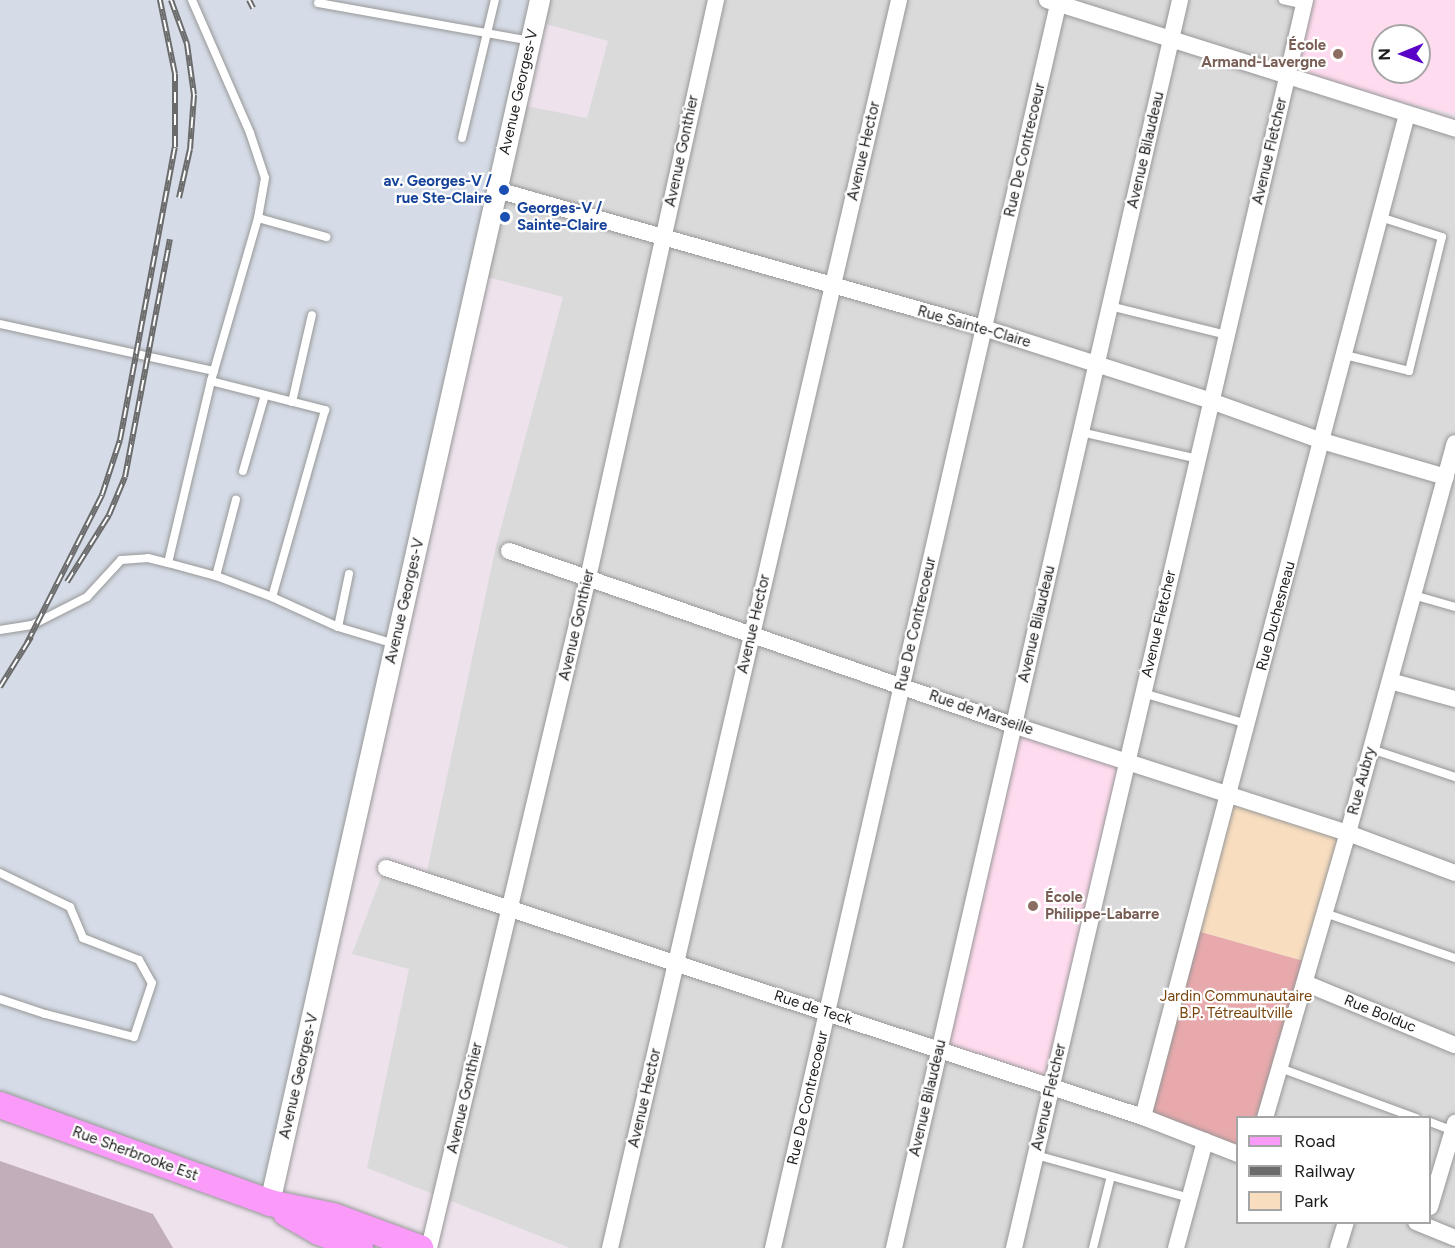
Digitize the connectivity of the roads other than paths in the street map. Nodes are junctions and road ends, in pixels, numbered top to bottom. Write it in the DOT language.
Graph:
graph roads {
  1 [pos="192,0"];
  2 [pos="495,0"];
  3 [pos="540,0"];
  4 [pos="716,0"];
  5 [pos="898,0"];
  6 [pos="1180,0"];
  7 [pos="1283,0"];
  8 [pos="1055,1"];
  9 [pos="1304,2"];
  10 [pos="318,3"];
  11 [pos="488,33"];
  12 [pos="1172,39"];
  13 [pos="531,40"];
  14 [pos="1287,76"];
  15 [pos="1407,114"];
  16 [pos="1455,129"];
  17 [pos="462,138"];
  18 [pos="497,190"];
  19 [pos="258,218"];
  20 [pos="1380,218"];
  21 [pos="664,235"];
  22 [pos="326,237"];
  23 [pos="832,286"];
  24 [pos="1110,306"];
  25 [pos="312,315"];
  26 [pos="0,324"];
  27 [pos="984,328"];
  28 [pos="1227,335"];
  29 [pos="1345,355"];
  30 [pos="1097,364"];
  31 [pos="214,371"];
  32 [pos="211,381"];
  33 [pos="265,395"];
  34 [pos="1211,401"];
  35 [pos="292,402"];
  36 [pos="1081,432"];
  37 [pos="1322,441"];
  38 [pos="1455,443"];
  39 [pos="1198,459"];
  40 [pos="243,471"];
  41 [pos="1446,477"];
  42 [pos="236,500"];
  43 [pos="509,551"];
  44 [pos="168,563"];
  45 [pos="349,574"];
  46 [pos="216,576"];
  47 [pos="588,578"];
  48 [pos="1413,595"];
  49 [pos="272,597"];
  50 [pos="1455,607"];
  51 [pos="338,627"];
  52 [pos="0,630"];
  53 [pos="751,636"];
  54 [pos="395,644"];
  55 [pos="1390,681"];
  56 [pos="902,686"];
  57 [pos="1143,693"];
  58 [pos="1455,699"];
  59 [pos="1247,724"];
  60 [pos="1014,725"];
  61 [pos="1371,749"];
  62 [pos="1127,761"];
  63 [pos="1455,777"];
  64 [pos="1228,794"];
  65 [pos="1348,834"];
  66 [pos="386,868"];
  67 [pos="0,873"];
  68 [pos="1455,873"];
  69 [pos="510,909"];
  70 [pos="1325,913"];
  71 [pos="1455,958"];
  72 [pos="676,963"];
  73 [pos="1305,983"];
  74 [pos="0,999"];
  75 [pos="827,1013"];
  76 [pos="1455,1045"];
  77 [pos="938,1050"];
  78 [pos="1280,1068"];
  79 [pos="1051,1087"];
  80 [pos="0,1106"];
  81 [pos="1266,1116"];
  82 [pos="1411,1116"];
  83 [pos="1143,1117"];
  84 [pos="1431,1122"];
  85 [pos="1454,1127"];
  86 [pos="1205,1141"];
  87 [pos="1236,1153"];
  88 [pos="1035,1155"];
  89 [pos="1450,1156"];
  90 [pos="1111,1176"];
  91 [pos="1190,1198"];
  92 [pos="270,1203"];
  93 [pos="1431,1204"];
  94 [pos="1345,1224"];
  95 [pos="1422,1224"];
  96 [pos="1455,1238"];
  97 [pos="360,1248"];
  98 [pos="420,1248"];
  99 [pos="429,1248"];
  100 [pos="610,1248"];
  101 [pos="773,1248"];
  102 [pos="894,1248"];
  103 [pos="1014,1248"];
  104 [pos="1093,1248"];
  105 [pos="1176,1248"];
  106 [pos="1338,1248"];
  1 -- 19 [label="lane"];
  2 -- 11 [label="lane"];
  3 -- 13 [label="street, Avenue Georges-V"];
  4 -- 21 [label="street, Avenue Gonthier"];
  5 -- 23 [label="street, Avenue Hector"];
  6 -- 12 [label="street, Avenue Bilaudeau"];
  7 -- 9 [label="lane"];
  8 -- 12 [label="street"];
  8 -- 27 [label="street, Rue De Contrecoeur"];
  9 -- 14 [label="street, Avenue Fletcher"];
  10 -- 11 [label="lane"];
  11 -- 13 [label="lane"];
  11 -- 17 [label="lane"];
  12 -- 14 [label="street"];
  12 -- 24 [label="street, Avenue Bilaudeau"];
  13 -- 18 [label="street, Avenue Georges-V"];
  14 -- 15 [label="street"];
  14 -- 28 [label="street, Avenue Fletcher"];
  15 -- 16 [label="street"];
  15 -- 20 [label="street, Rue Duchesneau"];
  18 -- 21 [label="street, Rue Sainte-Claire"];
  18 -- 54 [label="street, Avenue Georges-V"];
  19 -- 22 [label="lane"];
  19 -- 31 [label="lane"];
  20 -- 29 [label="street, Rue Duchesneau"];
  20 -- 29 [label="lane"];
  21 -- 23 [label="street, Rue Sainte-Claire"];
  21 -- 47 [label="street, Avenue Gonthier"];
  23 -- 27 [label="street, Rue Sainte-Claire"];
  23 -- 53 [label="street, Avenue Hector"];
  24 -- 28 [label="lane"];
  24 -- 30 [label="street, Avenue Bilaudeau"];
  25 -- 35 [label="lane"];
  26 -- 31 [label="lane"];
  27 -- 30 [label="street, Rue Sainte-Claire"];
  27 -- 56 [label="street, Rue De Contrecoeur"];
  28 -- 34 [label="street, Avenue Fletcher"];
  29 -- 37 [label="street, Rue Duchesneau"];
  30 -- 34 [label="street, Rue Sainte-Claire"];
  30 -- 36 [label="street, Avenue Bilaudeau"];
  31 -- 32 [label="lane"];
  32 -- 33 [label="lane"];
  32 -- 44 [label="lane"];
  33 -- 35 [label="lane"];
  33 -- 40 [label="lane"];
  34 -- 37 [label="street, Rue Sainte-Claire"];
  34 -- 39 [label="street, Avenue Fletcher"];
  35 -- 49 [label="lane"];
  36 -- 39 [label="lane"];
  36 -- 60 [label="street, Avenue Bilaudeau"];
  37 -- 41 [label="street, Rue Sainte-Claire"];
  37 -- 59 [label="street, Rue Duchesneau"];
  38 -- 41 [label="street, Rue Aubry"];
  39 -- 57 [label="street, Avenue Fletcher"];
  41 -- 48 [label="street, Rue Aubry"];
  42 -- 46 [label="lane"];
  43 -- 47 [label="street, Rue de Marseille"];
  44 -- 46 [label="lane"];
  44 -- 52 [label="lane"];
  45 -- 51 [label="lane"];
  46 -- 49 [label="lane"];
  47 -- 53 [label="street, Rue de Marseille"];
  47 -- 69 [label="street, Avenue Gonthier"];
  48 -- 50 [label="lane"];
  48 -- 55 [label="street, Rue Aubry"];
  49 -- 51 [label="lane"];
  51 -- 54 [label="lane"];
  53 -- 56 [label="street, Rue de Marseille"];
  53 -- 72 [label="street, Avenue Hector"];
  54 -- 92 [label="street, Avenue Georges-V"];
  55 -- 58 [label="street"];
  55 -- 61 [label="street, Rue Aubry"];
  56 -- 60 [label="street, Rue de Marseille"];
  56 -- 75 [label="street, Rue De Contrecoeur"];
  57 -- 59 [label="lane"];
  57 -- 62 [label="street, Avenue Fletcher"];
  59 -- 64 [label="street, Rue Duchesneau"];
  60 -- 62 [label="street, Rue de Marseille"];
  60 -- 77 [label="street, Avenue Bilaudeau"];
  61 -- 63 [label="lane"];
  61 -- 65 [label="street, Rue Aubry"];
  62 -- 64 [label="street, Rue de Marseille"];
  62 -- 79 [label="street, Avenue Fletcher"];
  64 -- 65 [label="street, Rue de Marseille"];
  64 -- 83 [label="street, Rue Duchesneau"];
  65 -- 68 [label="street, Rue de Marseille"];
  65 -- 70 [label="street, Rue Aubry"];
  66 -- 69 [label="street, Rue de Teck"];
  67 -- 74 [label="lane"];
  69 -- 72 [label="street, Rue de Teck"];
  69 -- 99 [label="street, Avenue Gonthier"];
  70 -- 71 [label="lane"];
  70 -- 73 [label="street, Rue Aubry"];
  72 -- 75 [label="street, Rue de Teck"];
  72 -- 100 [label="street, Avenue Hector"];
  73 -- 76 [label="street, Rue Bolduc"];
  73 -- 78 [label="street, Rue Aubry"];
  75 -- 77 [label="street, Rue de Teck"];
  75 -- 101 [label="street, Rue De Contrecoeur"];
  77 -- 79 [label="street, Rue de Teck"];
  77 -- 102 [label="street, Avenue Bilaudeau"];
  78 -- 81 [label="street, Rue Aubry"];
  78 -- 82 [label="lane"];
  79 -- 83 [label="street, Rue de Teck"];
  79 -- 88 [label="street, Avenue Fletcher"];
  80 -- 92 [label="main road, Rue Sherbrooke Est"];
  83 -- 86 [label="street, Rue de Teck"];
  84 -- 85 [label="lane"];
  85 -- 89 [label="street"];
  86 -- 87 [label="street, Rue de Teck"];
  86 -- 91 [label="street"];
  88 -- 90 [label="lane"];
  88 -- 103 [label="street, Avenue Fletcher"];
  89 -- 93 [label="street"];
  90 -- 91 [label="lane"];
  90 -- 104 [label="lane"];
  91 -- 105 [label="street"];
  92 -- 97 [label="main road, Rue Sherbrooke Est"];
  92 -- 98 [label="main road, Rue Sherbrooke Est"];
  94 -- 106 [label="street"];
  95 -- 96 [label="street"];
}
